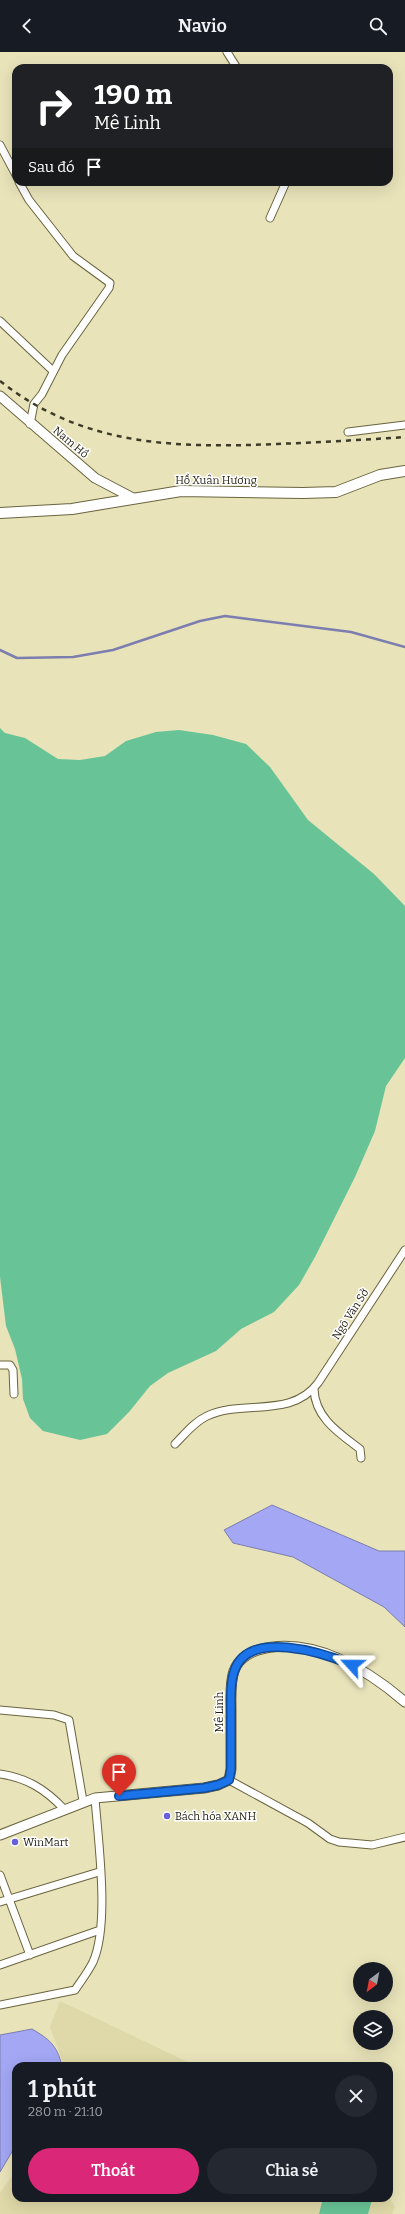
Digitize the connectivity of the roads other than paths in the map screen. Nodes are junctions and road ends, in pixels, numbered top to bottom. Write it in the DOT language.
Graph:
graph roads {
  1 [pos="227,52"];
  2 [pos="234,64"];
  3 [pos="0,145"];
  4 [pos="12,168"];
  5 [pos="22,186"];
  6 [pos="284,186"];
  7 [pos="270,218"];
  8 [pos="0,321"];
  9 [pos="53,371"];
  10 [pos="0,396"];
  11 [pos="30,424"];
  12 [pos="405,424"];
  13 [pos="348,432"];
  14 [pos="405,471"];
  15 [pos="133,498"];
  16 [pos="0,513"];
  17 [pos="405,1250"];
  18 [pos="0,1365"];
  19 [pos="314,1389"];
  20 [pos="14,1394"];
  21 [pos="175,1444"];
  22 [pos="361,1458"];
  23 [pos="405,1702"];
  24 [pos="0,1710"];
  25 [pos="0,1774"];
  26 [pos="229,1780"];
  27 [pos="95,1798"];
  28 [pos="83,1801"];
  29 [pos="64,1809"];
  30 [pos="0,1835"];
  31 [pos="405,1837"];
  32 [pos="99,1872"];
  33 [pos="0,1875"];
  34 [pos="9,1898"];
  35 [pos="0,1902"];
  36 [pos="100,1930"];
  37 [pos="30,1955"];
  38 [pos="0,1964"];
  39 [pos="0,2005"];
  1 -- 2 [label="street"];
  3 -- 4 [label="street"];
  5 -- 9 [label="street"];
  6 -- 7 [label="street"];
  8 -- 9 [label="street"];
  9 -- 11 [label="street"];
  10 -- 11 [label="street, Nam Hồ"];
  11 -- 15 [label="street, Nam Hồ"];
  12 -- 13 [label="street"];
  14 -- 15 [label="main road, Hồ Xuân Hương"];
  15 -- 16 [label="main road, Hồ Xuân Hương"];
  17 -- 19 [label="street, Ngô Văn Sở"];
  18 -- 20 [label="street"];
  19 -- 21 [label="street, Ngô Văn Sở"];
  19 -- 22 [label="street"];
  23 -- 26 [label="street, Mê Linh"];
  24 -- 28 [label="street"];
  25 -- 29 [label="street"];
  26 -- 27 [label="street"];
  26 -- 31 [label="street"];
  27 -- 28 [label="street"];
  27 -- 32 [label="street"];
  28 -- 29 [label="street"];
  29 -- 30 [label="street"];
  32 -- 34 [label="street"];
  32 -- 36 [label="street"];
  33 -- 34 [label="street"];
  34 -- 35 [label="street"];
  34 -- 37 [label="street"];
  36 -- 37 [label="street"];
  36 -- 39 [label="street"];
  37 -- 38 [label="street"];
}
